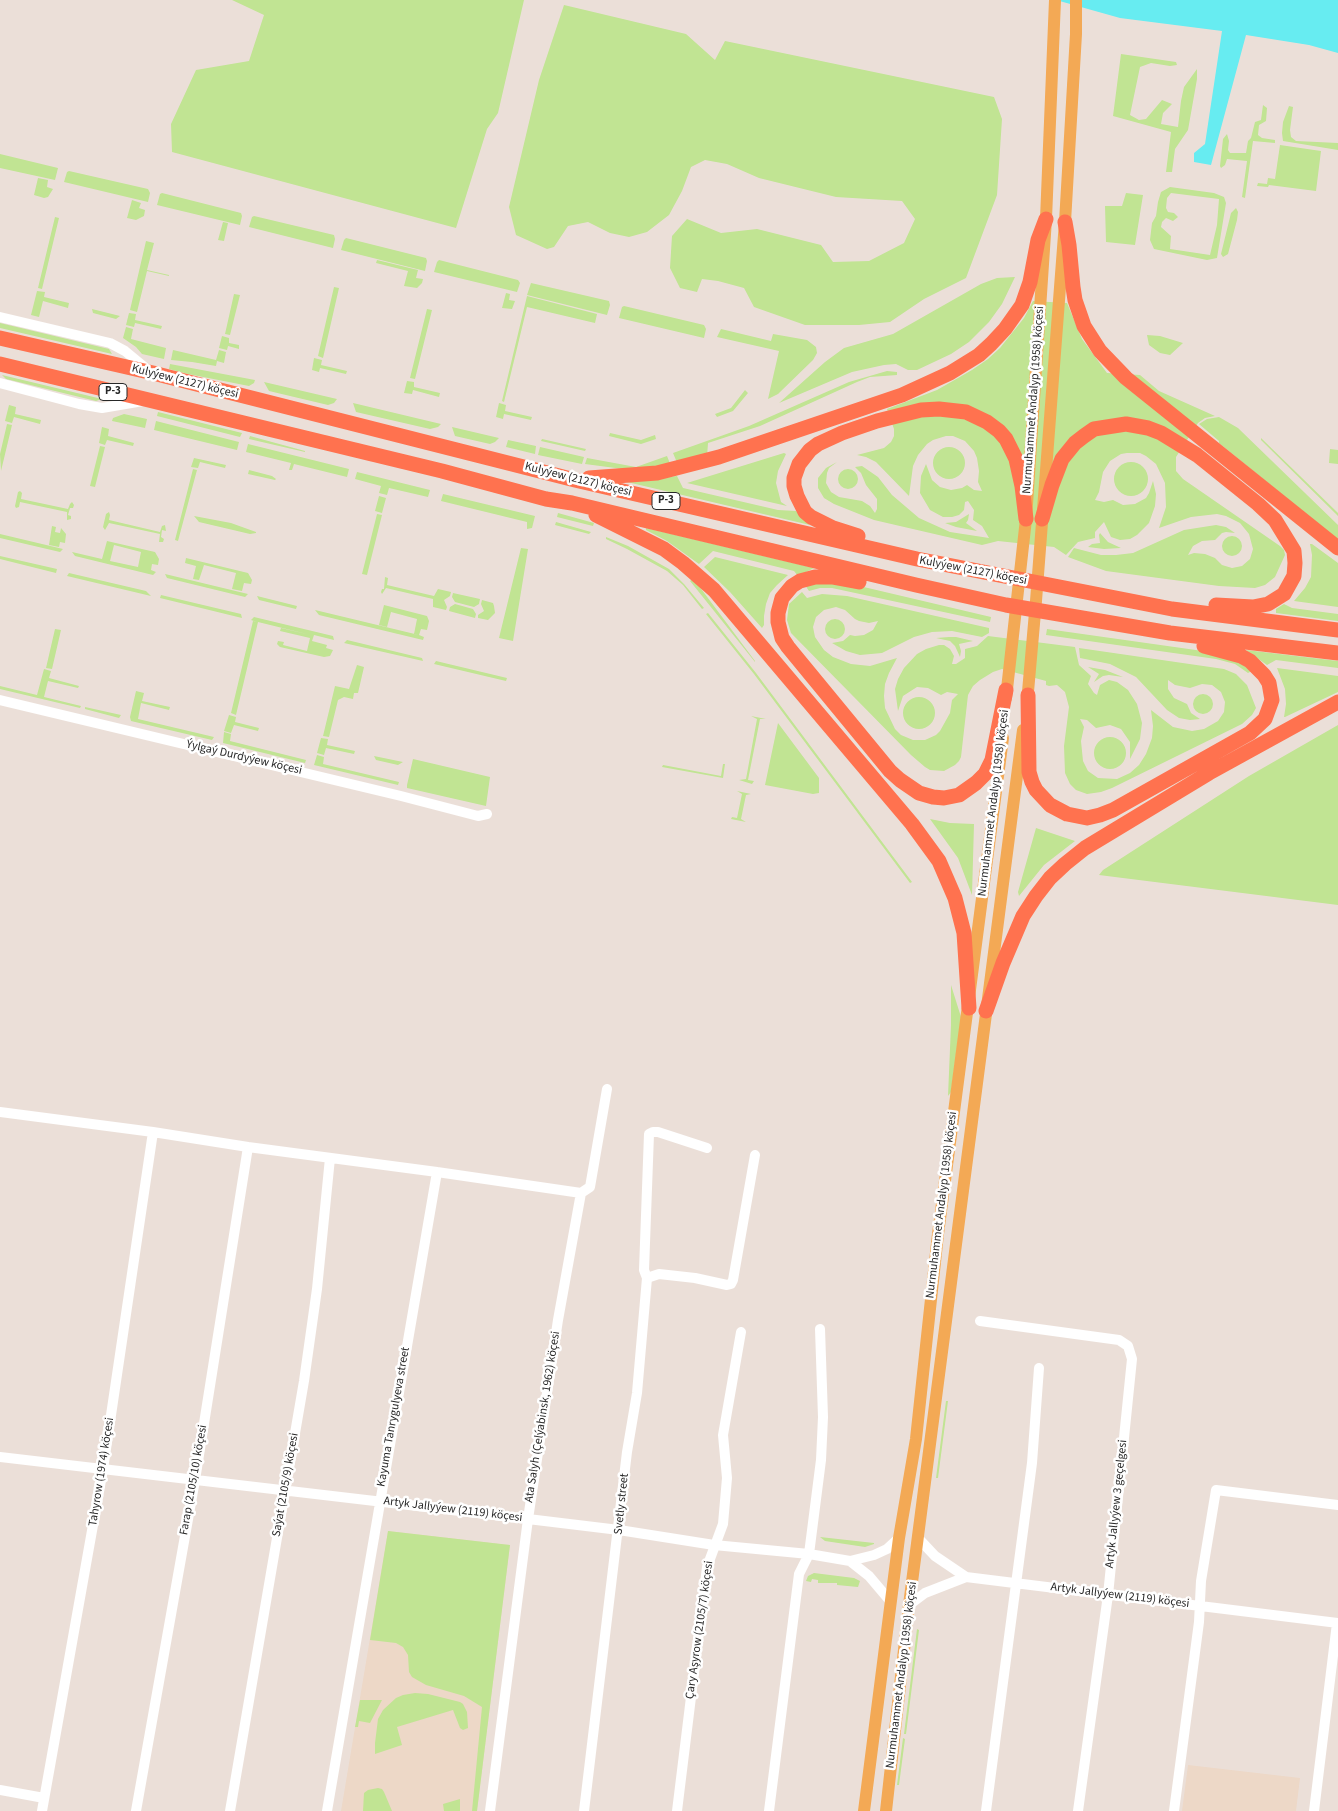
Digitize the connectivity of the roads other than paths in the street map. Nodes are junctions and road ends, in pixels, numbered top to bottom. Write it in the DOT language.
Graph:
graph roads {
  1 [pos="1055,0"];
  2 [pos="1076,0"];
  3 [pos="1046,219"];
  4 [pos="1065,222"];
  5 [pos="0,317"];
  6 [pos="0,338"];
  7 [pos="0,364"];
  8 [pos="153,373"];
  9 [pos="0,383"];
  10 [pos="149,400"];
  11 [pos="576,480"];
  12 [pos="572,503"];
  13 [pos="1026,519"];
  14 [pos="1042,519"];
  15 [pos="1338,548"];
  16 [pos="917,559"];
  17 [pos="916,586"];
  18 [pos="1172,609"];
  19 [pos="1338,630"];
  20 [pos="1170,633"];
  21 [pos="1338,653"];
  22 [pos="1006,690"];
  23 [pos="1028,694"];
  24 [pos="0,700"];
  25 [pos="1338,702"];
  26 [pos="487,814"];
  27 [pos="968,1008"];
  28 [pos="986,1011"];
  29 [pos="606,1089"];
  30 [pos="0,1112"];
  31 [pos="153,1132"];
  32 [pos="248,1148"];
  33 [pos="706,1148"];
  34 [pos="755,1155"];
  35 [pos="330,1158"];
  36 [pos="437,1172"];
  37 [pos="581,1193"];
  38 [pos="647,1278"];
  39 [pos="980,1320"];
  40 [pos="820,1329"];
  41 [pos="741,1332"];
  42 [pos="1039,1368"];
  43 [pos="0,1457"];
  44 [pos="103,1469"];
  45 [pos="195,1480"];
  46 [pos="286,1491"];
  47 [pos="380,1501"];
  48 [pos="1338,1505"];
  49 [pos="528,1519"];
  50 [pos="619,1530"];
  51 [pos="899,1538"];
  52 [pos="919,1538"];
  53 [pos="714,1545"];
  54 [pos="809,1554"];
  55 [pos="850,1561"];
  56 [pos="966,1577"];
  57 [pos="1016,1583"];
  58 [pos="1108,1595"];
  59 [pos="891,1602"];
  60 [pos="909,1605"];
  61 [pos="1199,1606"];
  62 [pos="1337,1623"];
  63 [pos="0,1790"];
  64 [pos="44,1798"];
  65 [pos="42,1811"];
  66 [pos="136,1811"];
  67 [pos="230,1811"];
  68 [pos="327,1811"];
  69 [pos="490,1811"];
  70 [pos="584,1811"];
  71 [pos="677,1811"];
  72 [pos="768,1811"];
  73 [pos="864,1811"];
  74 [pos="886,1811"];
  75 [pos="986,1811"];
  76 [pos="1078,1811"];
  77 [pos="1174,1811"];
  78 [pos="1314,1811"];
  1 -- 3 [label="main road, Nurmuhammet Andalyp (1958) köçesi"];
  2 -- 4 [label="main road, Nurmuhammet Andalyp (1958) köçesi"];
  3 -- 11 [label="highway"];
  3 -- 13 [label="main road, Nurmuhammet Andalyp (1958) köçesi"];
  4 -- 14 [label="main road, Nurmuhammet Andalyp (1958) köçesi"];
  4 -- 15 [label="highway"];
  5 -- 8 [label="street"];
  6 -- 8 [label="highway, Kulyýew (2127) köçesi / P-3"];
  7 -- 10 [label="highway, Kulyýew (2127) köçesi / P-3"];
  8 -- 11 [label="highway, Kulyýew (2127) köçesi / P-3"];
  9 -- 10 [label="street"];
  10 -- 12 [label="highway, Kulyýew (2127) köçesi / P-3"];
  11 -- 16 [label="highway, Kulyýew (2127) köçesi / P-3"];
  12 -- 17 [label="highway, Kulyýew (2127) köçesi / P-3"];
  12 -- 27 [label="highway"];
  13 -- 16 [label="highway"];
  13 -- 22 [label="main road, Nurmuhammet Andalyp (1958) köçesi"];
  14 -- 18 [label="highway"];
  14 -- 23 [label="main road, Nurmuhammet Andalyp (1958) köçesi"];
  16 -- 18 [label="highway, Kulyýew (2127) köçesi / P-3"];
  17 -- 20 [label="highway, Kulyýew (2127) köçesi / P-3"];
  17 -- 22 [label="highway"];
  18 -- 19 [label="highway, Kulyýew (2127) köçesi / P-3"];
  20 -- 21 [label="highway, Kulyýew (2127) köçesi / P-3"];
  20 -- 23 [label="highway"];
  22 -- 27 [label="main road, Nurmuhammet Andalyp (1958) köçesi"];
  23 -- 28 [label="main road, Nurmuhammet Andalyp (1958) köçesi"];
  24 -- 26 [label="street, Ýylgaý Durdyýew köçesi"];
  25 -- 28 [label="highway"];
  27 -- 51 [label="main road, Nurmuhammet Andalyp (1958) köçesi"];
  28 -- 52 [label="main road, Nurmuhammet Andalyp (1958) köçesi"];
  29 -- 37 [label="street, Ata Salyh (Çelýabinsk, 1962) köçesi"];
  30 -- 31 [label="street"];
  31 -- 32 [label="street"];
  31 -- 44 [label="street, Tahyrow (1974) köçesi"];
  32 -- 35 [label="street"];
  32 -- 45 [label="street, Farap (2105/10) köçesi"];
  33 -- 38 [label="street, Svetly street"];
  34 -- 38 [label="street"];
  35 -- 36 [label="street"];
  35 -- 46 [label="street, Saýat (2105/9) köçesi"];
  36 -- 37 [label="street"];
  36 -- 47 [label="street, Kayuma Tanrygulyeva street"];
  37 -- 49 [label="street, Ata Salyh (Çelýabinsk, 1962) köçesi"];
  38 -- 50 [label="street, Svetly street"];
  39 -- 58 [label="street, Artyk Jallyýew 3 geçelgesi"];
  40 -- 54 [label="street"];
  41 -- 53 [label="street, Çary Aşyrow (2105/7) köçesi"];
  42 -- 57 [label="street"];
  43 -- 44 [label="street, Artyk Jallyýew (2119) köçesi"];
  44 -- 45 [label="street, Artyk Jallyýew (2119) köçesi"];
  44 -- 64 [label="street, Tahyrow (1974) köçesi"];
  45 -- 46 [label="street, Artyk Jallyýew (2119) köçesi"];
  45 -- 66 [label="street, Farap (2105/10) köçesi"];
  46 -- 47 [label="street, Artyk Jallyýew (2119) köçesi"];
  46 -- 67 [label="street, Saýat (2105/9) köçesi"];
  47 -- 49 [label="street, Artyk Jallyýew (2119) köçesi"];
  47 -- 68 [label="street, Kayuma Tanrygulyeva street"];
  48 -- 61 [label="street"];
  49 -- 50 [label="street, Artyk Jallyýew (2119) köçesi"];
  49 -- 69 [label="street, Ata Salyh (Çelýabinsk, 1962) köçesi"];
  50 -- 53 [label="street, Artyk Jallyýew (2119) köçesi"];
  50 -- 70 [label="street, Svetly street"];
  51 -- 55 [label="street, Artyk Jallyýew (2119) köçesi"];
  51 -- 59 [label="main road, Nurmuhammet Andalyp (1958) köçesi"];
  52 -- 56 [label="street"];
  52 -- 60 [label="main road, Nurmuhammet Andalyp (1958) köçesi"];
  53 -- 54 [label="street, Artyk Jallyýew (2119) köçesi"];
  53 -- 71 [label="street, Çary Aşyrow (2105/7) köçesi"];
  54 -- 55 [label="street, Artyk Jallyýew (2119) köçesi"];
  54 -- 72 [label="street"];
  55 -- 59 [label="street, Nurmuhammet Andalyp (1958) köçesi"];
  56 -- 57 [label="street, Artyk Jallyýew (2119) köçesi"];
  56 -- 60 [label="street, Artyk Jallyýew (2119) köçesi"];
  57 -- 58 [label="street, Artyk Jallyýew (2119) köçesi"];
  57 -- 75 [label="street"];
  58 -- 61 [label="street, Artyk Jallyýew (2119) köçesi"];
  58 -- 76 [label="street, Artyk Jallyýew 3 geçelgesi"];
  59 -- 73 [label="main road, Nurmuhammet Andalyp (1958) köçesi"];
  60 -- 74 [label="main road, Nurmuhammet Andalyp (1958) köçesi"];
  61 -- 62 [label="street, Artyk Jallyýew (2119) köçesi"];
  61 -- 77 [label="street"];
  62 -- 78 [label="street"];
  63 -- 64 [label="street"];
  64 -- 65 [label="street, Tahyrow (1974) köçesi"];
}
